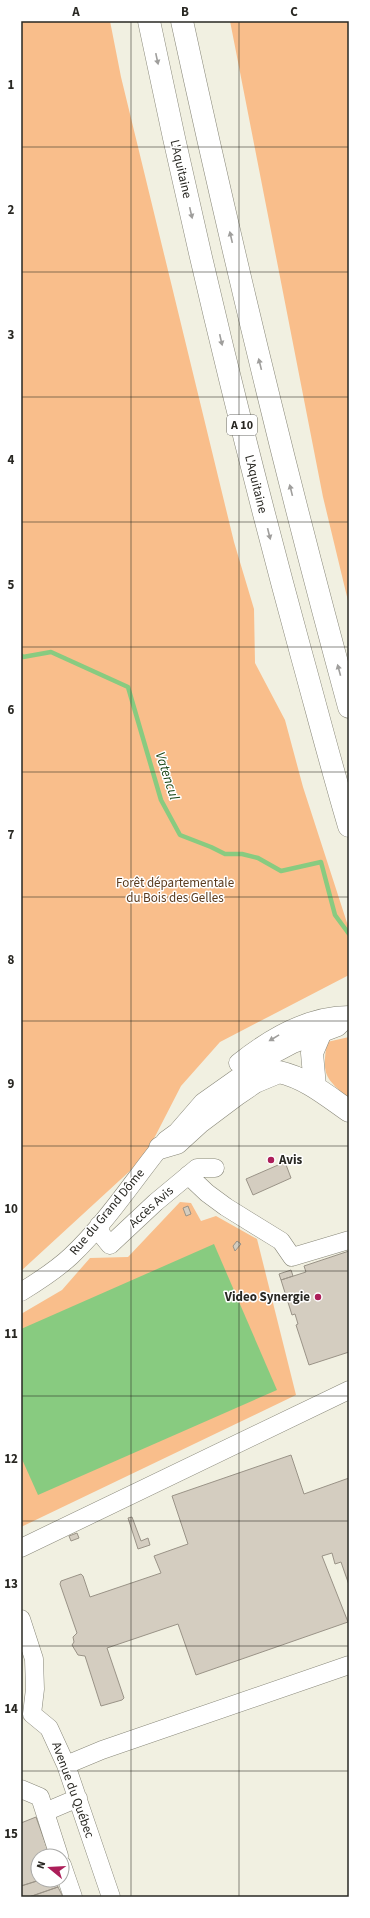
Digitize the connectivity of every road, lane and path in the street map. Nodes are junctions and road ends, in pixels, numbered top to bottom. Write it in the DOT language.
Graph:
graph roads {
  1 [pos="149,21"];
  2 [pos="182,21"];
  3 [pos="349,707"];
  4 [pos="349,826"];
  5 [pos="338,1021"];
  6 [pos="315,1087"];
  7 [pos="349,1111"];
  8 [pos="163,1144"];
  9 [pos="215,1168"];
  10 [pos="188,1175"];
  11 [pos="99,1225"];
  12 [pos="349,1240"];
  13 [pos="21,1292"];
  14 [pos="349,1390"];
  15 [pos="21,1548"];
  16 [pos="21,1619"];
  17 [pos="349,1665"];
  18 [pos="27,1716"];
  19 [pos="66,1765"];
  20 [pos="21,1789"];
  21 [pos="78,1798"];
  22 [pos="45,1812"];
  23 [pos="56,1848"];
  24 [pos="111,1897"];
  1 -- 4 [label="highway, L'Aquitaine / A 10, one-way"];
  3 -- 2 [label="highway, A 10, one-way"];
  5 -- 6 [label="highway"];
  5 -- 8 [label="street, Rue du Grand Dôme"];
  6 -- 7 [label="highway"];
  6 -- 8 [label="highway"];
  8 -- 11 [label="street, Rue du Grand Dôme"];
  9 -- 10 [label="street, Accès Avis"];
  10 -- 11 [label="street, Accès Avis"];
  10 -- 12 [label="street"];
  11 -- 13 [label="street, Rue du Grand Dôme"];
  14 -- 15 [label="street"];
  16 -- 18 [label="street, Avenue du Québec"];
  17 -- 19 [label="street"];
  18 -- 19 [label="street, Avenue du Québec"];
  19 -- 21 [label="street, Avenue du Québec"];
  20 -- 22 [label="street"];
  21 -- 22 [label="street"];
  21 -- 24 [label="street, Avenue du Québec"];
  22 -- 23 [label="street"];
}
